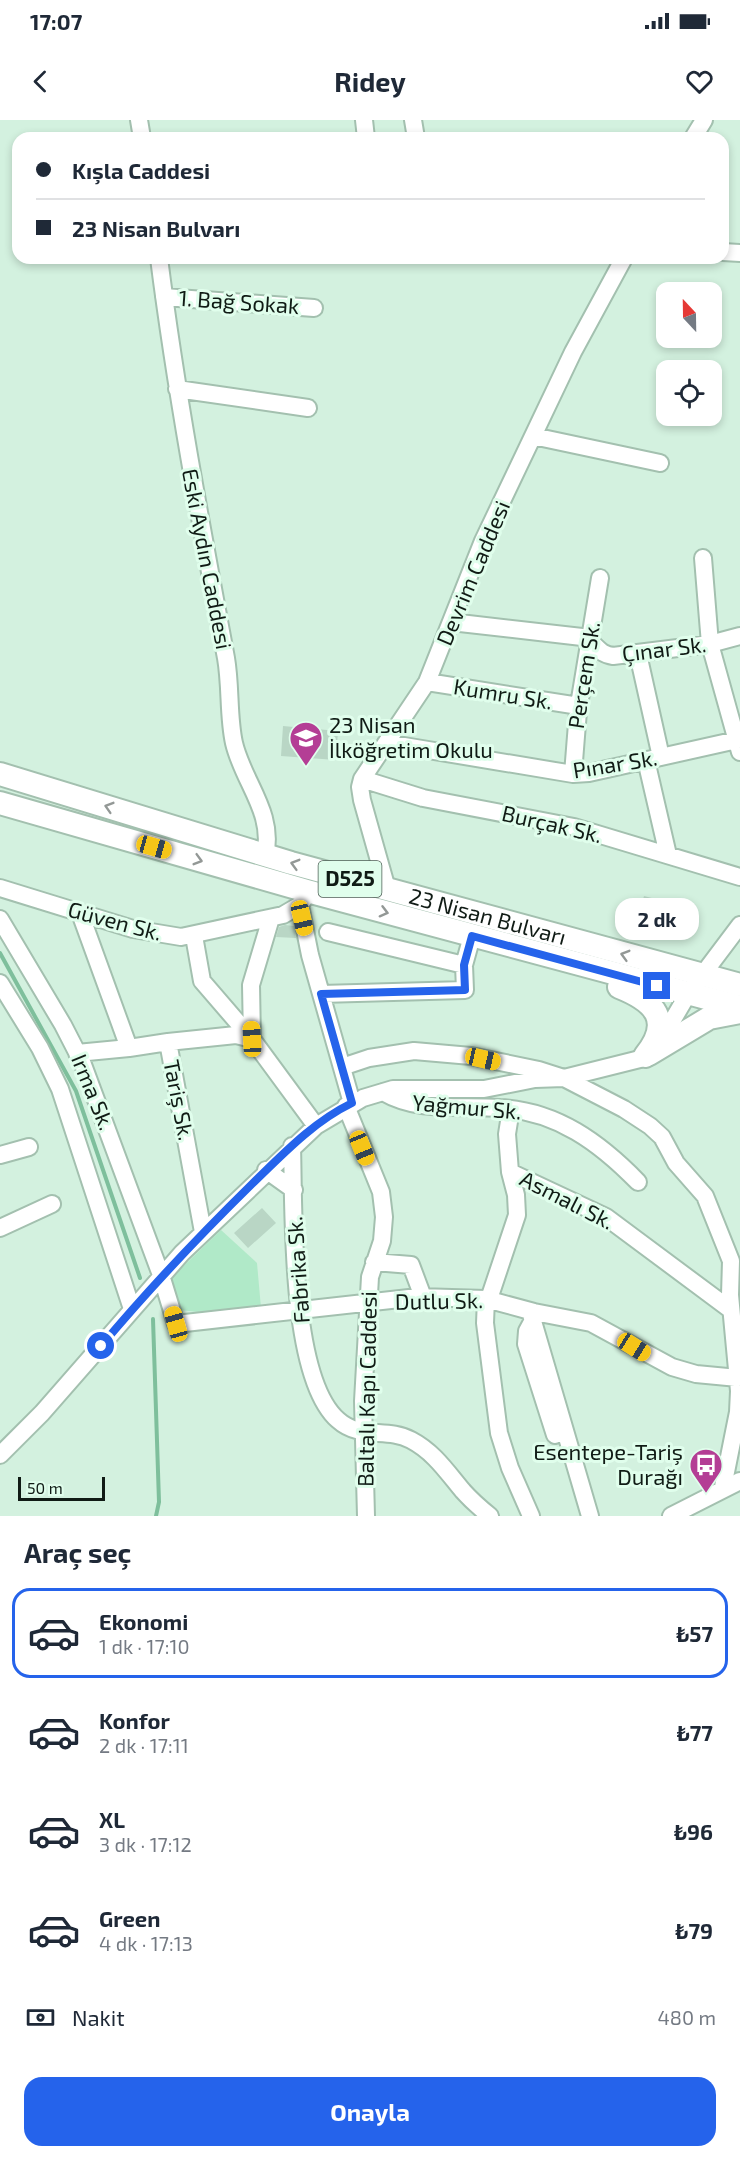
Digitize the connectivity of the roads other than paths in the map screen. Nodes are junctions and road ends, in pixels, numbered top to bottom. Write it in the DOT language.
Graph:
graph roads {
  1 [pos="160,264"];
  2 [pos="621,264"];
  3 [pos="164,297"];
  4 [pos="314,308"];
  5 [pos="177,389"];
  6 [pos="308,408"];
  7 [pos="533,436"];
  8 [pos="660,463"];
  9 [pos="703,558"];
  10 [pos="600,578"];
  11 [pos="451,622"];
  12 [pos="740,636"];
  13 [pos="589,641"];
  14 [pos="710,644"];
  15 [pos="638,654"];
  16 [pos="427,682"];
  17 [pos="579,706"];
  18 [pos="386,743"];
  19 [pos="738,746"];
  20 [pos="653,758"];
  21 [pos="0,774"];
  22 [pos="573,774"];
  23 [pos="362,779"];
  24 [pos="0,803"];
  25 [pos="265,855"];
  26 [pos="668,855"];
  27 [pos="740,877"];
  28 [pos="0,888"];
  29 [pos="387,889"];
  30 [pos="304,898"];
  31 [pos="80,913"];
  32 [pos="271,918"];
  33 [pos="0,919"];
  34 [pos="740,925"];
  35 [pos="328,932"];
  36 [pos="194,936"];
  37 [pos="472,936"];
  38 [pos="537,953"];
  39 [pos="464,965"];
  40 [pos="702,975"];
  41 [pos="0,983"];
  42 [pos="740,985"];
  43 [pos="321,994"];
  44 [pos="688,994"];
  45 [pos="740,1007"];
  46 [pos="740,1012"];
  47 [pos="252,1039"];
  48 [pos="168,1042"];
  49 [pos="129,1048"];
  50 [pos="77,1053"];
  51 [pos="645,1056"];
  52 [pos="342,1067"];
  53 [pos="564,1078"];
  54 [pos="383,1092"];
  55 [pos="349,1105"];
  56 [pos="511,1109"];
  57 [pos="316,1126"];
  58 [pos="292,1146"];
  59 [pos="29,1147"];
  60 [pos="0,1155"];
  61 [pos="266,1170"];
  62 [pos="510,1172"];
  63 [pos="638,1182"];
  64 [pos="294,1190"];
  65 [pos="52,1204"];
  66 [pos="0,1228"];
  67 [pos="203,1232"];
  68 [pos="374,1262"];
  69 [pos="736,1268"];
  70 [pos="161,1275"];
  71 [pos="423,1297"];
  72 [pos="488,1299"];
  73 [pos="370,1303"];
  74 [pos="132,1309"];
  75 [pos="731,1310"];
  76 [pos="298,1311"];
  77 [pos="532,1316"];
  78 [pos="739,1385"];
  79 [pos="363,1433"];
  80 [pos="0,1455"];
  81 [pos="740,1481"];
  82 [pos="723,1487"];
  83 [pos="692,1510"];
  84 [pos="366,1516"];
  85 [pos="489,1516"];
  86 [pos="531,1516"];
  87 [pos="581,1516"];
  88 [pos="590,1516"];
  89 [pos="671,1516"];
  1 -- 3 [label="street, Eski Aydın Caddesi"];
  2 -- 7 [label="street, Devrim Caddesi"];
  3 -- 4 [label="street, 1. Bağ Sokak"];
  3 -- 5 [label="street, Eski Aydın Caddesi"];
  5 -- 6 [label="street"];
  5 -- 25 [label="street, Eski Aydın Caddesi"];
  7 -- 8 [label="street"];
  7 -- 11 [label="street, Devrim Caddesi"];
  9 -- 14 [label="street"];
  10 -- 13 [label="street, Perçem Sk."];
  11 -- 13 [label="street, Çınar Sk."];
  11 -- 16 [label="street, Devrim Caddesi"];
  12 -- 14 [label="street, Çınar Sk."];
  13 -- 15 [label="street, Çınar Sk."];
  13 -- 17 [label="street, Perçem Sk."];
  14 -- 15 [label="street, Çınar Sk."];
  14 -- 19 [label="street"];
  15 -- 20 [label="street"];
  16 -- 17 [label="street, Kumru Sk."];
  16 -- 18 [label="street, Devrim Caddesi"];
  17 -- 22 [label="street, Perçem Sk."];
  18 -- 22 [label="street, Pınar Sk."];
  18 -- 23 [label="street, Devrim Caddesi"];
  19 -- 20 [label="street, Pınar Sk."];
  20 -- 22 [label="street, Pınar Sk."];
  20 -- 26 [label="street"];
  25 -- 21 [label="highway, 23 Nisan Bulvarı / D525, one-way"];
  23 -- 26 [label="street, Burçak Sk."];
  23 -- 29 [label="street"];
  24 -- 30 [label="highway, 23 Nisan Bulvarı / D525, one-way"];
  29 -- 25 [label="highway, 23 Nisan Bulvarı / D525, one-way"];
  26 -- 27 [label="street, Burçak Sk."];
  28 -- 31 [label="street, Güven Sk."];
  40 -- 29 [label="highway, 23 Nisan Bulvarı / D525, one-way"];
  30 -- 32 [label="street, Güven Sk."];
  30 -- 37 [label="highway, 23 Nisan Bulvarı / D525, one-way"];
  30 -- 43 [label="street, Baltalı Kapı Caddesi"];
  31 -- 36 [label="street, Güven Sk."];
  31 -- 49 [label="street, Tariş Sk."];
  32 -- 36 [label="street, Güven Sk."];
  32 -- 47 [label="street"];
  33 -- 50 [label="street, Irma Sk."];
  34 -- 40 [label="street"];
  35 -- 39 [label="street"];
  36 -- 47 [label="street"];
  37 -- 38 [label="highway, 23 Nisan Bulvarı / D525"];
  37 -- 39 [label="street"];
  38 -- 44 [label="highway, 23 Nisan Bulvarı / D525"];
  38 -- 51 [label="highway"];
  39 -- 43 [label="street"];
  40 -- 42 [label="highway, D525"];
  40 -- 44 [label="street"];
  41 -- 74 [label="street"];
  43 -- 52 [label="street, Baltalı Kapı Caddesi"];
  44 -- 45 [label="highway, D525"];
  44 -- 51 [label="street"];
  46 -- 51 [label="highway"];
  47 -- 48 [label="street"];
  47 -- 57 [label="street"];
  48 -- 49 [label="street, Tariş Sk."];
  48 -- 67 [label="street, Tariş Sk."];
  49 -- 50 [label="street"];
  50 -- 70 [label="street, Irma Sk."];
  51 -- 53 [label="street"];
  52 -- 53 [label="street"];
  52 -- 55 [label="street, Baltalı Kapı Caddesi"];
  53 -- 54 [label="street"];
  53 -- 69 [label="street"];
  54 -- 55 [label="street"];
  54 -- 56 [label="street, Yağmur Sk."];
  55 -- 57 [label="street"];
  55 -- 68 [label="street, Baltalı Kapı Caddesi"];
  56 -- 62 [label="street"];
  56 -- 63 [label="street, Yağmur Sk."];
  57 -- 58 [label="street"];
  58 -- 61 [label="street"];
  58 -- 64 [label="street, Fabrika Sk."];
  59 -- 60 [label="street"];
  61 -- 64 [label="street, Fabrika Sk."];
  61 -- 67 [label="street"];
  62 -- 72 [label="street, Asmalı Sk."];
  62 -- 75 [label="street, Asmalı Sk."];
  64 -- 76 [label="street, Fabrika Sk."];
  65 -- 66 [label="street"];
  67 -- 70 [label="street"];
  68 -- 71 [label="street, Baltalı Kapı Caddesi"];
  68 -- 73 [label="street, Baltalı Kapı Caddesi"];
  69 -- 75 [label="street"];
  70 -- 74 [label="street"];
  70 -- 76 [label="street, Dutlu Sk."];
  71 -- 72 [label="street, Dutlu Sk."];
  71 -- 73 [label="street, Dutlu Sk."];
  72 -- 77 [label="street, Dutlu Sk."];
  72 -- 86 [label="street, Asmalı Sk."];
  73 -- 76 [label="street, Dutlu Sk."];
  73 -- 79 [label="street, Baltalı Kapı Caddesi"];
  74 -- 80 [label="street"];
  75 -- 78 [label="street"];
  76 -- 79 [label="street, Fabrika Sk."];
  77 -- 78 [label="street, Dutlu Sk."];
  77 -- 87 [label="street"];
  77 -- 88 [label="street"];
  78 -- 82 [label="street"];
  79 -- 84 [label="street, Baltalı Kapı Caddesi"];
  79 -- 85 [label="street"];
  81 -- 82 [label="street"];
  82 -- 83 [label="street"];
  83 -- 89 [label="street"];
}
